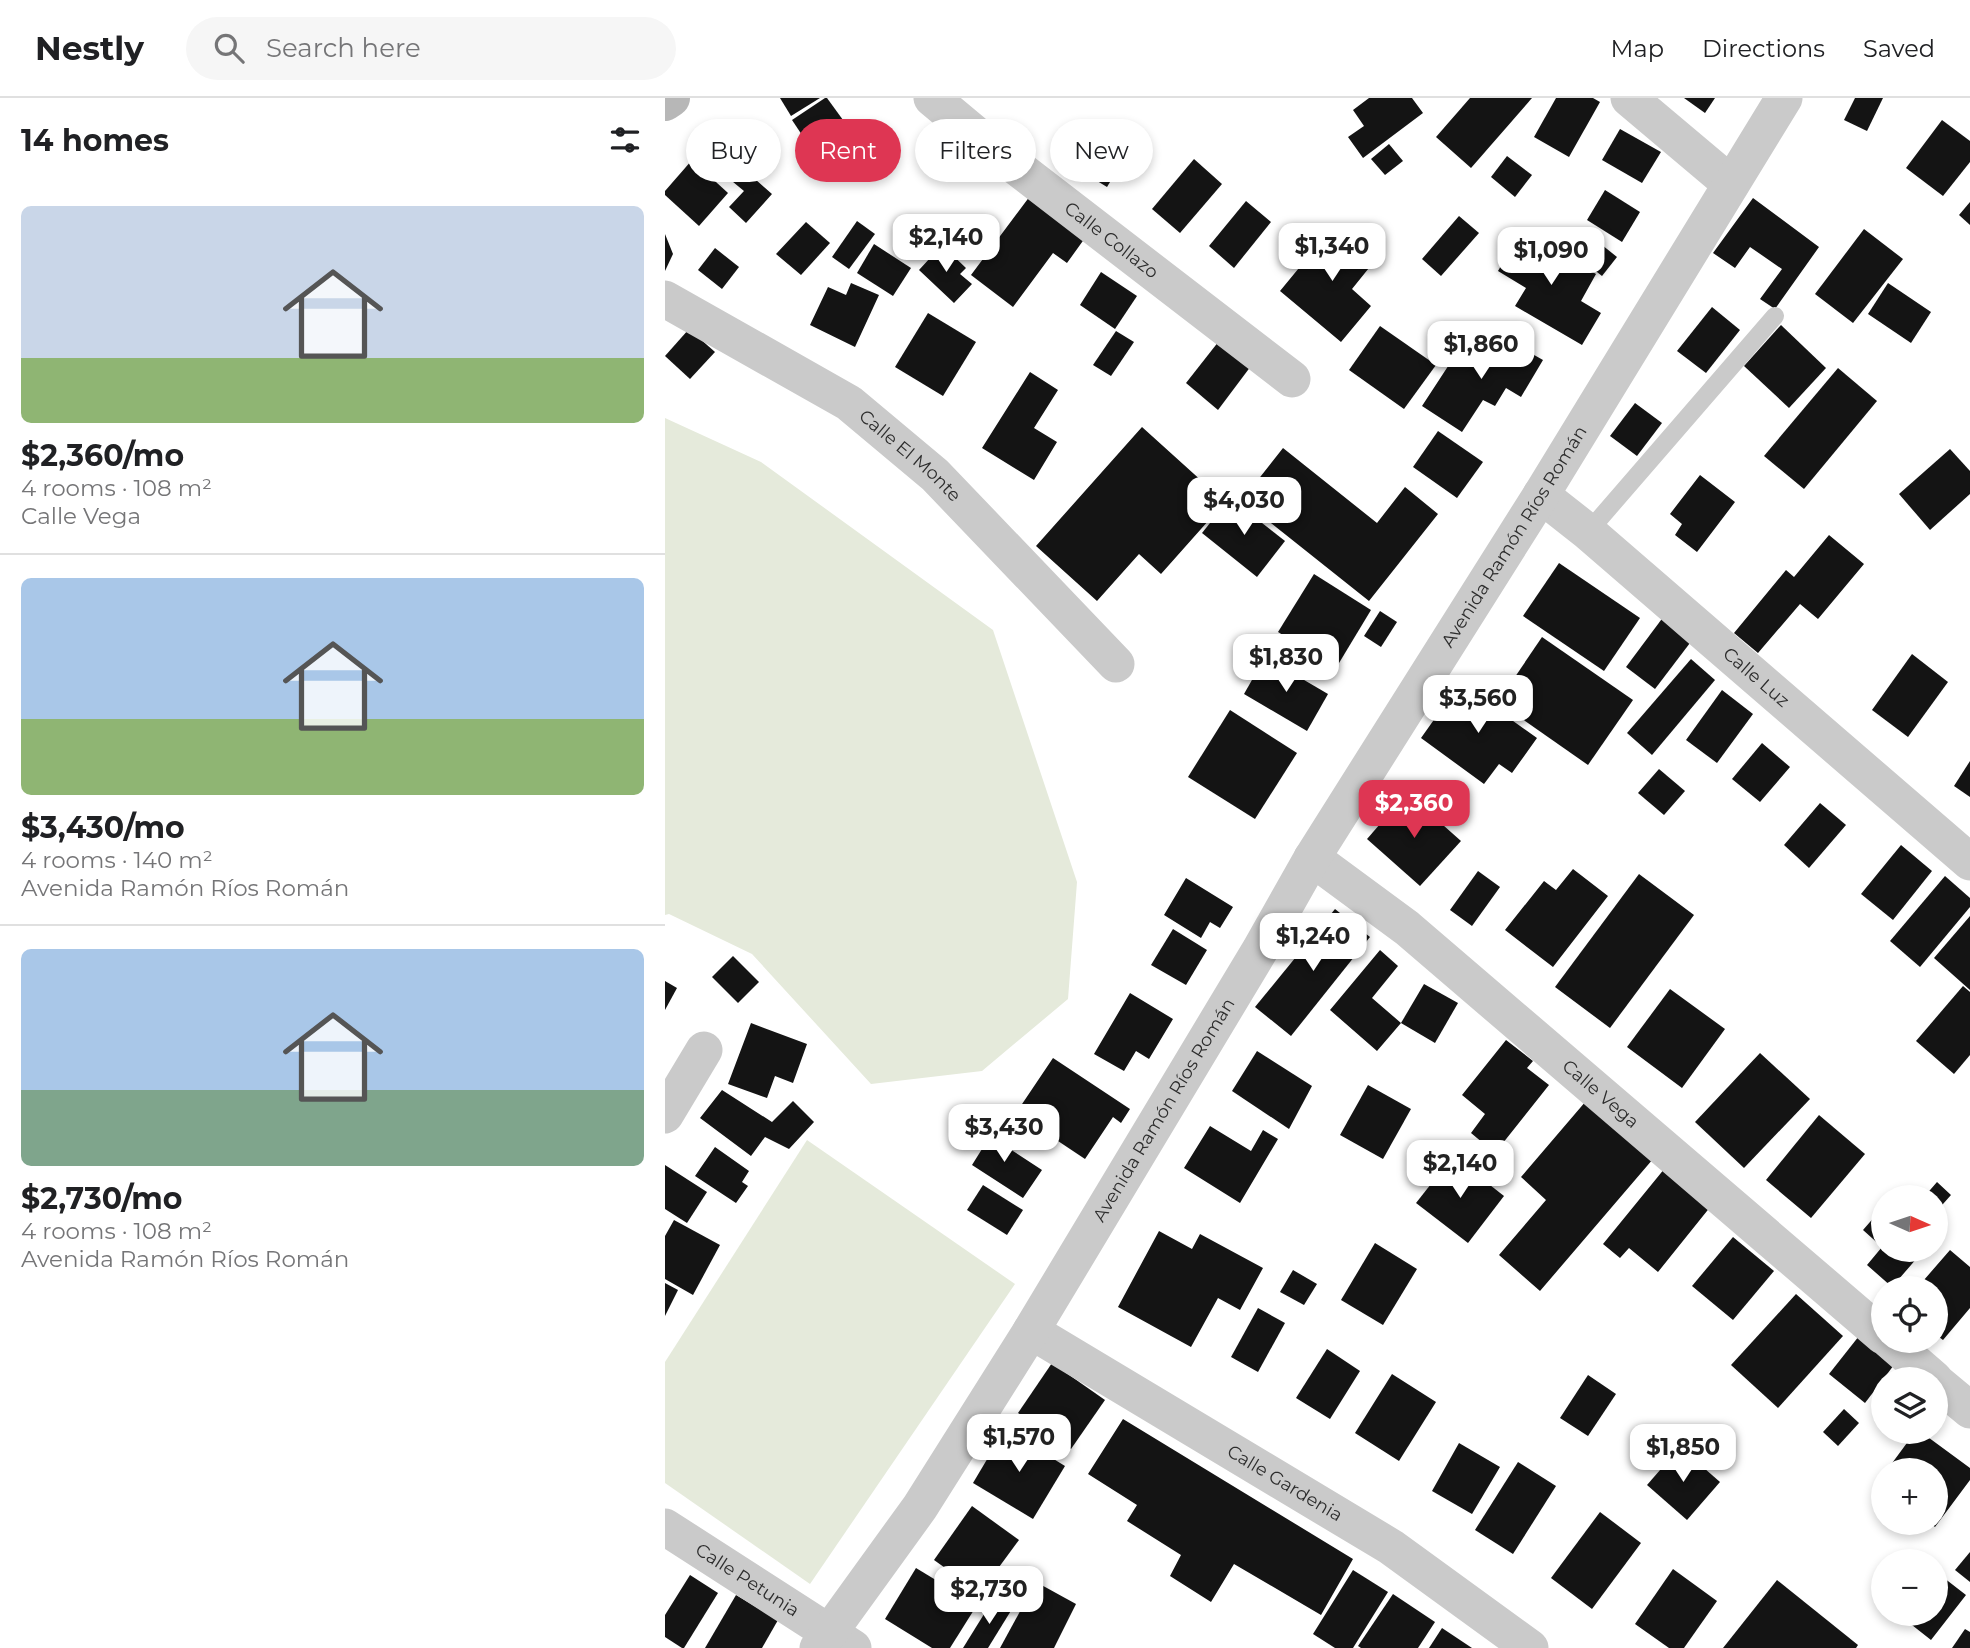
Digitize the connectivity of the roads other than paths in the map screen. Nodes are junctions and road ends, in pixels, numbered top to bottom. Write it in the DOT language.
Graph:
graph roads {
  1 [pos="671,98"];
  2 [pos="932,98"];
  3 [pos="1629,98"];
  4 [pos="1784,98"];
  5 [pos="665,102"];
  6 [pos="1731,184"];
  7 [pos="665,299"];
  8 [pos="1775,316"];
  9 [pos="1292,379"];
  10 [pos="1541,495"];
  11 [pos="1588,532"];
  12 [pos="1116,664"];
  13 [pos="1312,858"];
  14 [pos="1970,862"];
  15 [pos="704,1050"];
  16 [pos="665,1115"];
  17 [pos="1871,1326"];
  18 [pos="1031,1331"];
  19 [pos="1904,1353"];
  20 [pos="1920,1367"];
  21 [pos="1948,1391"];
  22 [pos="1970,1410"];
  23 [pos="665,1527"];
  24 [pos="833,1643"];
  25 [pos="1530,1648"];
  1 -- 5 [label="street"];
  2 -- 9 [label="street, Calle Collazo"];
  3 -- 6 [label="street"];
  4 -- 6 [label="street, Avenida Ramón Ríos Román"];
  6 -- 10 [label="street, Avenida Ramón Ríos Román"];
  7 -- 12 [label="street, Calle El Monte"];
  8 -- 11 [label="lane"];
  10 -- 11 [label="street, Calle Luz"];
  10 -- 13 [label="street, Avenida Ramón Ríos Román"];
  11 -- 14 [label="street, Calle Luz"];
  13 -- 17 [label="street, Calle Vega"];
  13 -- 18 [label="street, Avenida Ramón Ríos Román"];
  15 -- 16 [label="street"];
  18 -- 24 [label="street, Avenida Ramón Ríos Román"];
  18 -- 25 [label="street, Calle Gardenia"];
  19 -- 20 [label="street"];
  21 -- 22 [label="street"];
  23 -- 24 [label="street, Calle Petunia"];
}
